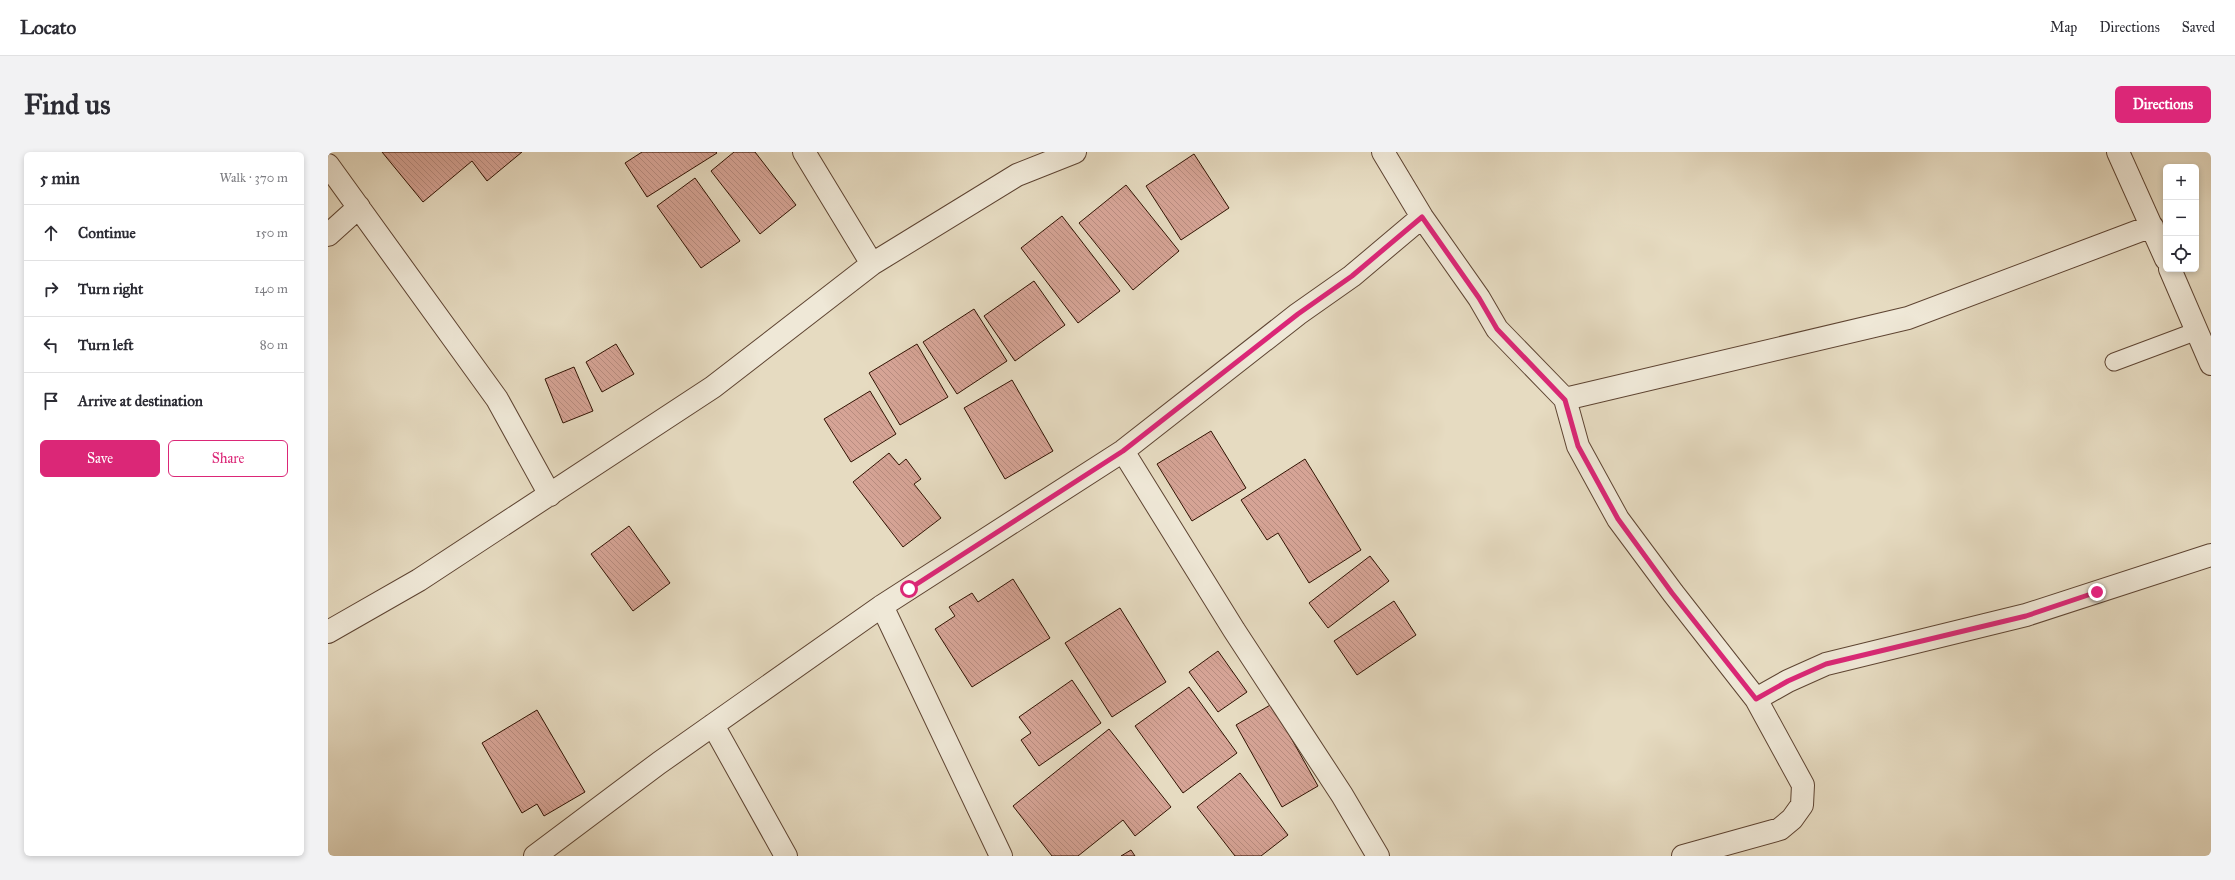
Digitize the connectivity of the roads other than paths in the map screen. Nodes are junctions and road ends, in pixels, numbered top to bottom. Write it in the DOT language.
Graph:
graph roads {
  1 [pos="804,152"];
  2 [pos="1074,152"];
  3 [pos="1383,152"];
  4 [pos="2118,152"];
  5 [pos="328,165"];
  6 [pos="359,206"];
  7 [pos="1422,217"];
  8 [pos="2152,226"];
  9 [pos="328,235"];
  10 [pos="2163,252"];
  11 [pos="872,264"];
  12 [pos="2171,272"];
  13 [pos="2197,331"];
  14 [pos="2114,362"];
  15 [pos="2211,364"];
  16 [pos="1565,400"];
  17 [pos="1123,451"];
  18 [pos="550,496"];
  19 [pos="2211,555"];
  20 [pos="882,606"];
  21 [pos="328,632"];
  22 [pos="1756,699"];
  23 [pos="713,725"];
  24 [pos="535,856"];
  25 [pos="786,856"];
  26 [pos="1001,856"];
  27 [pos="1378,856"];
  28 [pos="1683,856"];
  1 -- 11 [label="street"];
  2 -- 11 [label="street"];
  3 -- 7 [label="street"];
  4 -- 8 [label="street"];
  5 -- 6 [label="street"];
  6 -- 9 [label="street"];
  6 -- 18 [label="street"];
  7 -- 16 [label="street"];
  7 -- 17 [label="street"];
  8 -- 10 [label="street"];
  8 -- 16 [label="street"];
  11 -- 18 [label="street"];
  12 -- 13 [label="street"];
  13 -- 14 [label="lane"];
  13 -- 15 [label="street"];
  16 -- 22 [label="street"];
  17 -- 20 [label="street"];
  17 -- 27 [label="street"];
  18 -- 21 [label="street"];
  19 -- 22 [label="street"];
  20 -- 23 [label="street"];
  20 -- 26 [label="street"];
  22 -- 28 [label="street"];
  23 -- 24 [label="street"];
  23 -- 25 [label="street"];
}
